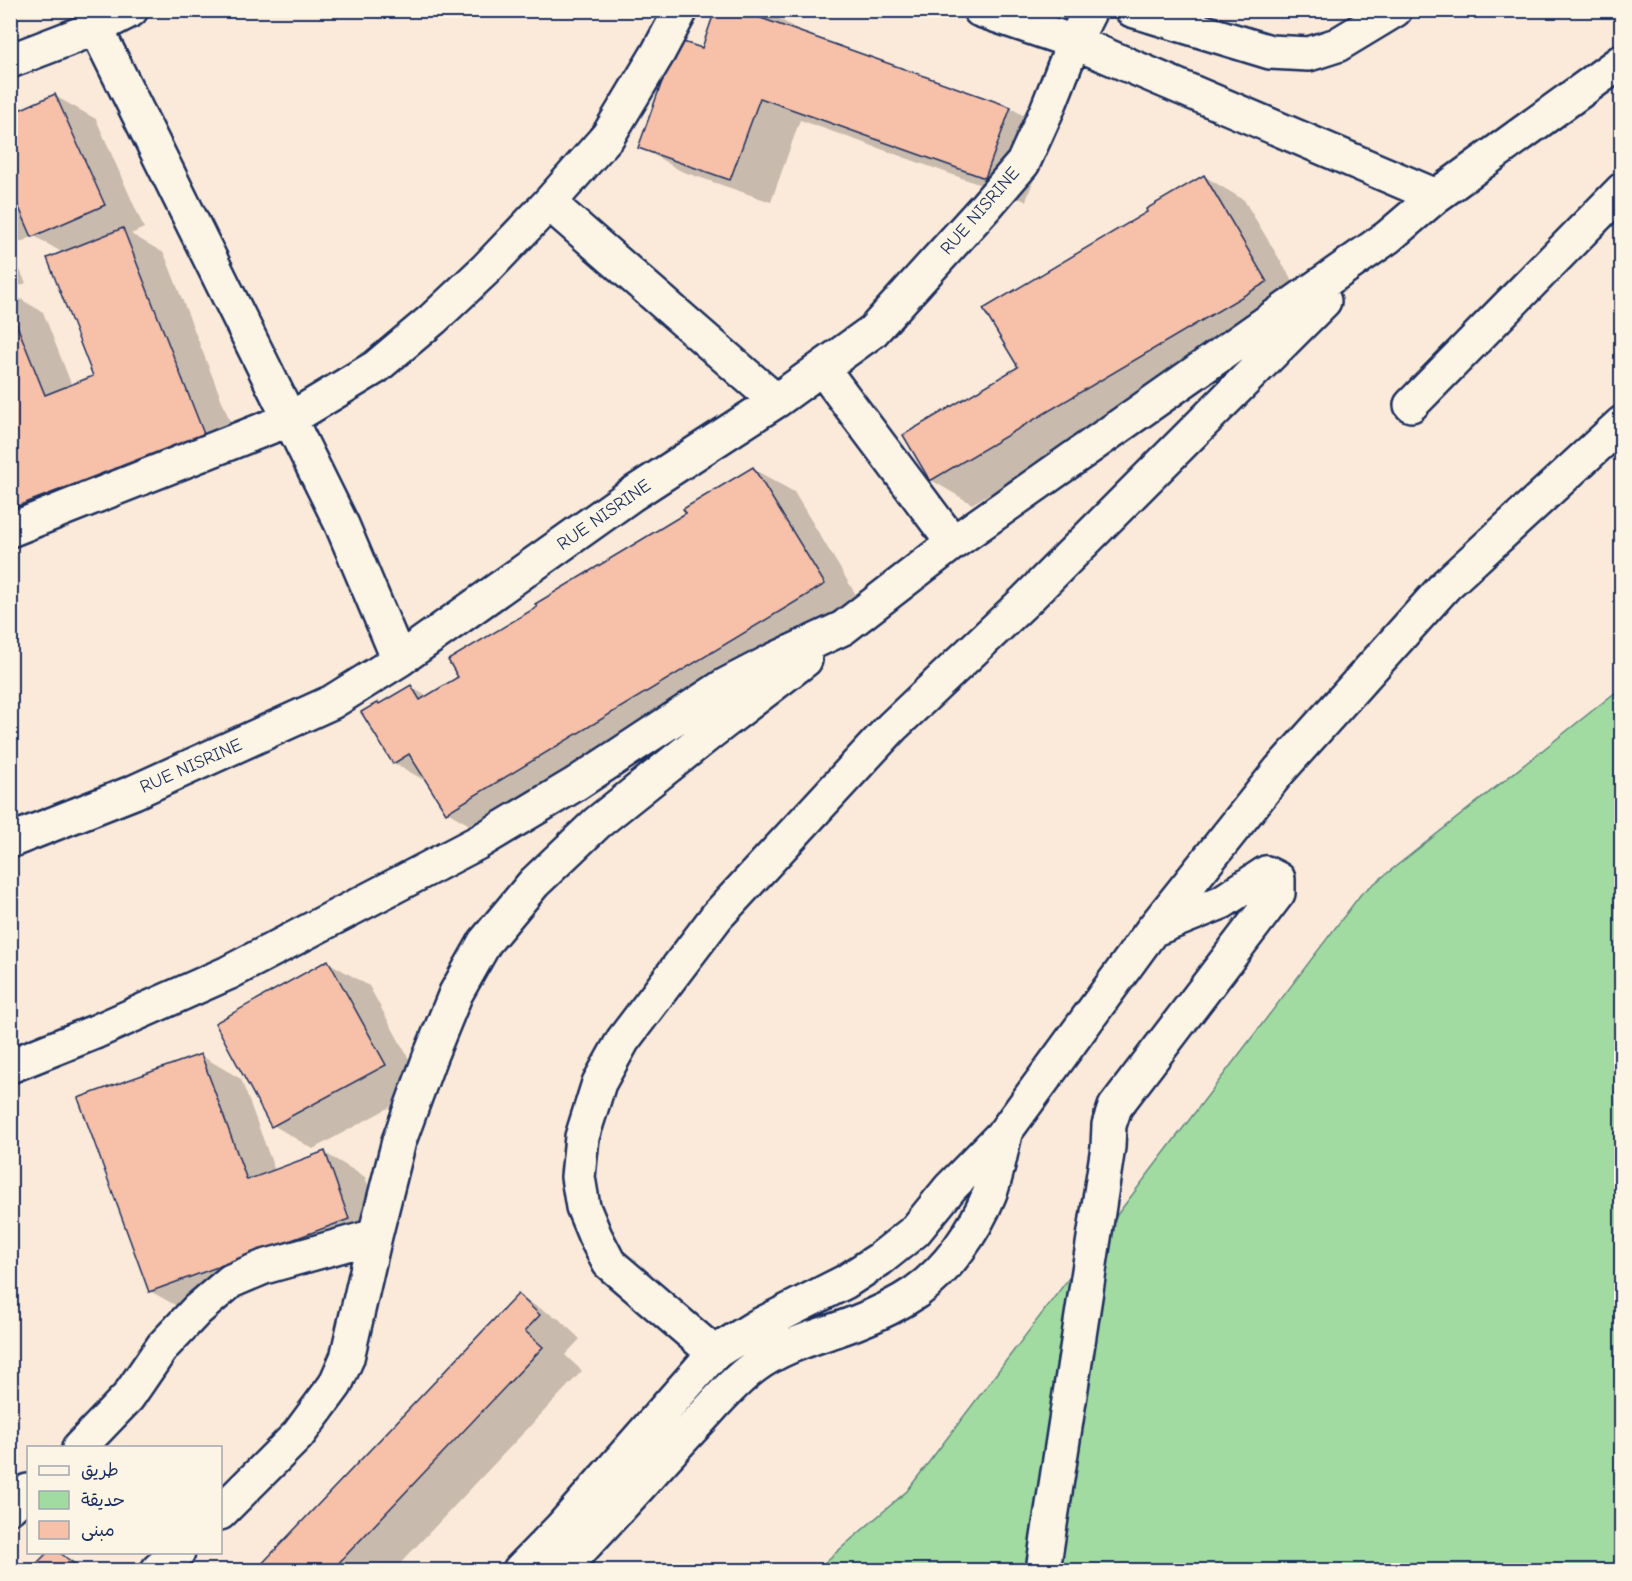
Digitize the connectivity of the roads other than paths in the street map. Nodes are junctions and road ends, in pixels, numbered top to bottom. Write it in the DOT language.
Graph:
graph roads {
  1 [pos="131,10"];
  2 [pos="681,10"];
  3 [pos="980,10"];
  4 [pos="1090,10"];
  5 [pos="1132,10"];
  6 [pos="1395,10"];
  7 [pos="96,28"];
  8 [pos="1074,42"];
  9 [pos="10,61"];
  10 [pos="1622,61"];
  11 [pos="1622,190"];
  12 [pos="1436,196"];
  13 [pos="549,203"];
  14 [pos="1388,237"];
  15 [pos="822,368"];
  16 [pos="776,400"];
  17 [pos="1411,405"];
  18 [pos="290,419"];
  19 [pos="1622,423"];
  20 [pos="10,530"];
  21 [pos="953,543"];
  22 [pos="843,628"];
  23 [pos="399,660"];
  24 [pos="10,842"];
  25 [pos="1153,929"];
  26 [pos="10,1066"];
  27 [pos="1005,1132"];
  28 [pos="375,1236"];
  29 [pos="714,1353"];
  30 [pos="81,1446"];
  31 [pos="27,1492"];
  32 [pos="10,1507"];
  33 [pos="222,1511"];
  34 [pos="176,1554"];
  35 [pos="158,1570"];
  36 [pos="520,1570"];
  37 [pos="561,1570"];
  38 [pos="1043,1570"];
  1 -- 7 [label="street"];
  2 -- 13 [label="street"];
  3 -- 8 [label="street"];
  4 -- 8 [label="street, RUE NISRINE"];
  5 -- 6 [label="street"];
  7 -- 9 [label="street"];
  7 -- 18 [label="street"];
  8 -- 12 [label="street"];
  8 -- 15 [label="street, RUE NISRINE"];
  10 -- 12 [label="street"];
  11 -- 17 [label="street"];
  12 -- 14 [label="street"];
  13 -- 16 [label="street"];
  13 -- 18 [label="street"];
  14 -- 21 [label="street"];
  14 -- 29 [label="street"];
  15 -- 16 [label="street, RUE NISRINE"];
  15 -- 21 [label="street"];
  16 -- 23 [label="street, RUE NISRINE"];
  18 -- 20 [label="street"];
  18 -- 23 [label="street"];
  19 -- 25 [label="street"];
  21 -- 22 [label="street"];
  22 -- 26 [label="street"];
  22 -- 28 [label="street"];
  23 -- 24 [label="street, RUE NISRINE"];
  25 -- 27 [label="street"];
  25 -- 38 [label="street"];
  27 -- 29 [label="street"];
  27 -- 37 [label="street"];
  28 -- 30 [label="street"];
  28 -- 33 [label="street"];
  29 -- 36 [label="street"];
  31 -- 32 [label="street"];
  34 -- 35 [label="street"];
}
